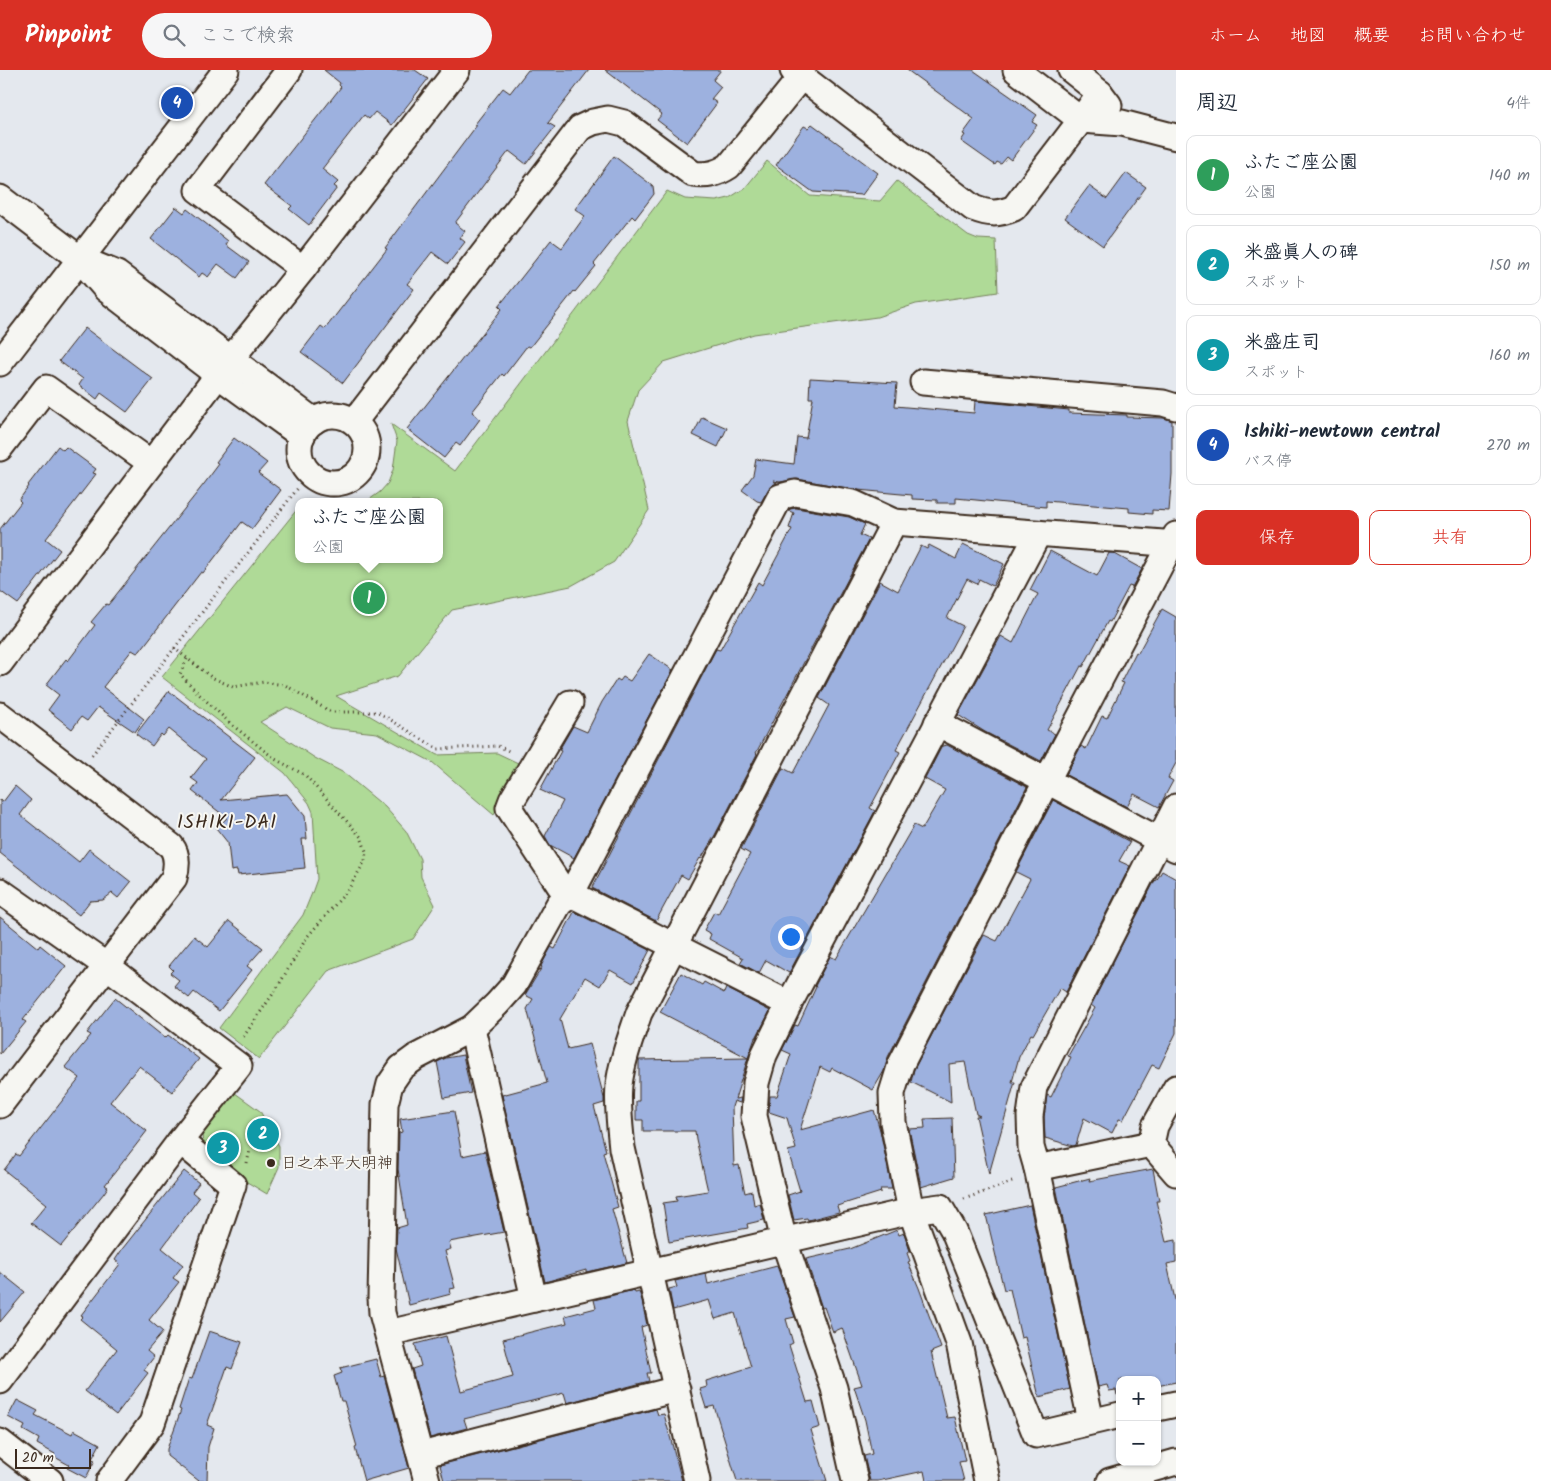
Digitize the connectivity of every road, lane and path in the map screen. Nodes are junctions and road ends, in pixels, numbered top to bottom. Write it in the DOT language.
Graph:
graph roads {
  1 [pos="226,70"];
  2 [pos="289,70"];
  3 [pos="457,70"];
  4 [pos="1016,70"];
  5 [pos="1071,70"];
  6 [pos="797,73"];
  7 [pos="1100,93"];
  8 [pos="1081,120"];
  9 [pos="1122,123"];
  10 [pos="1176,138"];
  11 [pos="0,198"];
  12 [pos="80,259"];
  13 [pos="303,269"];
  14 [pos="0,363"];
  15 [pos="224,368"];
  16 [pos="923,382"];
  17 [pos="1176,407"];
  18 [pos="354,422"];
  19 [pos="308,428"];
  20 [pos="0,448"];
  21 [pos="151,463"];
  22 [pos="298,488"];
  23 [pos="894,522"];
  24 [pos="1038,534"];
  25 [pos="1175,541"];
  26 [pos="174,648"];
  27 [pos="187,659"];
  28 [pos="0,663"];
  29 [pos="570,703"];
  30 [pos="0,715"];
  31 [pos="937,723"];
  32 [pos="88,760"];
  33 [pos="534,764"];
  34 [pos="1046,780"];
  35 [pos="1176,806"];
  36 [pos="1167,844"];
  37 [pos="0,891"];
  38 [pos="572,894"];
  39 [pos="675,945"];
  40 [pos="107,966"];
  41 [pos="789,1004"];
  42 [pos="472,1028"];
  43 [pos="241,1040"];
  44 [pos="1176,1088"];
  45 [pos="0,1105"];
  46 [pos="180,1141"];
  47 [pos="1151,1144"];
  48 [pos="250,1150"];
  49 [pos="246,1165"];
  50 [pos="1038,1170"];
  51 [pos="1176,1173"];
  52 [pos="940,1207"];
  53 [pos="910,1211"];
  54 [pos="784,1241"];
  55 [pos="650,1272"];
  56 [pos="534,1299"];
  57 [pos="388,1333"];
  58 [pos="0,1381"];
  59 [pos="677,1389"];
  60 [pos="1176,1404"];
  61 [pos="1161,1407"];
  62 [pos="1116,1416"];
  63 [pos="1091,1421"];
  64 [pos="0,1442"];
  65 [pos="421,1455"];
  66 [pos="1176,1462"];
  67 [pos="50,1481"];
  68 [pos="108,1481"];
  69 [pos="427,1481"];
  70 [pos="697,1481"];
  71 [pos="855,1481"];
  72 [pos="987,1481"];
  73 [pos="1112,1481"];
  1 -- 12 [label="street"];
  2 -- 13 [label="street"];
  3 -- 13 [label="street"];
  4 -- 8 [label="street"];
  5 -- 7 [label="street"];
  6 -- 8 [label="street"];
  6 -- 18 [label="street"];
  7 -- 8 [label="street"];
  7 -- 9 [label="street"];
  8 -- 9 [label="street"];
  9 -- 10 [label="street"];
  11 -- 12 [label="street"];
  12 -- 14 [label="street"];
  12 -- 15 [label="street"];
  13 -- 15 [label="street"];
  15 -- 19 [label="street"];
  15 -- 21 [label="street"];
  16 -- 17 [label="street"];
  18 -- 19 [label="street"];
  18 -- 19 [label="street"];
  20 -- 21 [label="street"];
  21 -- 28 [label="street"];
  22 -- 26 [label="path"];
  23 -- 24 [label="street"];
  23 -- 38 [label="street"];
  23 -- 39 [label="street"];
  24 -- 25 [label="street"];
  24 -- 31 [label="street"];
  25 -- 34 [label="street"];
  26 -- 27 [label="path"];
  26 -- 32 [label="path"];
  27 -- 33 [label="path"];
  27 -- 43 [label="path"];
  29 -- 33 [label="street"];
  30 -- 40 [label="street"];
  31 -- 34 [label="street"];
  31 -- 41 [label="street"];
  33 -- 38 [label="street"];
  34 -- 36 [label="street"];
  34 -- 53 [label="street"];
  35 -- 36 [label="street"];
  36 -- 50 [label="street"];
  37 -- 40 [label="street"];
  38 -- 39 [label="street"];
  38 -- 42 [label="street"];
  39 -- 41 [label="street"];
  39 -- 55 [label="street"];
  40 -- 45 [label="street"];
  40 -- 46 [label="street"];
  41 -- 54 [label="street"];
  42 -- 56 [label="street"];
  42 -- 57 [label="street"];
  44 -- 47 [label="street"];
  46 -- 58 [label="street"];
  46 -- 68 [label="street"];
  47 -- 50 [label="street"];
  47 -- 51 [label="street"];
  48 -- 49 [label="path"];
  50 -- 52 [label="path"];
  50 -- 63 [label="street"];
  52 -- 53 [label="street"];
  52 -- 63 [label="street"];
  53 -- 54 [label="street"];
  53 -- 72 [label="street"];
  54 -- 55 [label="street"];
  54 -- 71 [label="street"];
  55 -- 56 [label="street"];
  55 -- 59 [label="street"];
  56 -- 57 [label="street"];
  57 -- 65 [label="street"];
  59 -- 65 [label="street"];
  59 -- 70 [label="street"];
  60 -- 61 [label="street"];
  62 -- 63 [label="street"];
  64 -- 67 [label="street"];
  65 -- 69 [label="street"];
  66 -- 73 [label="street"];
}
